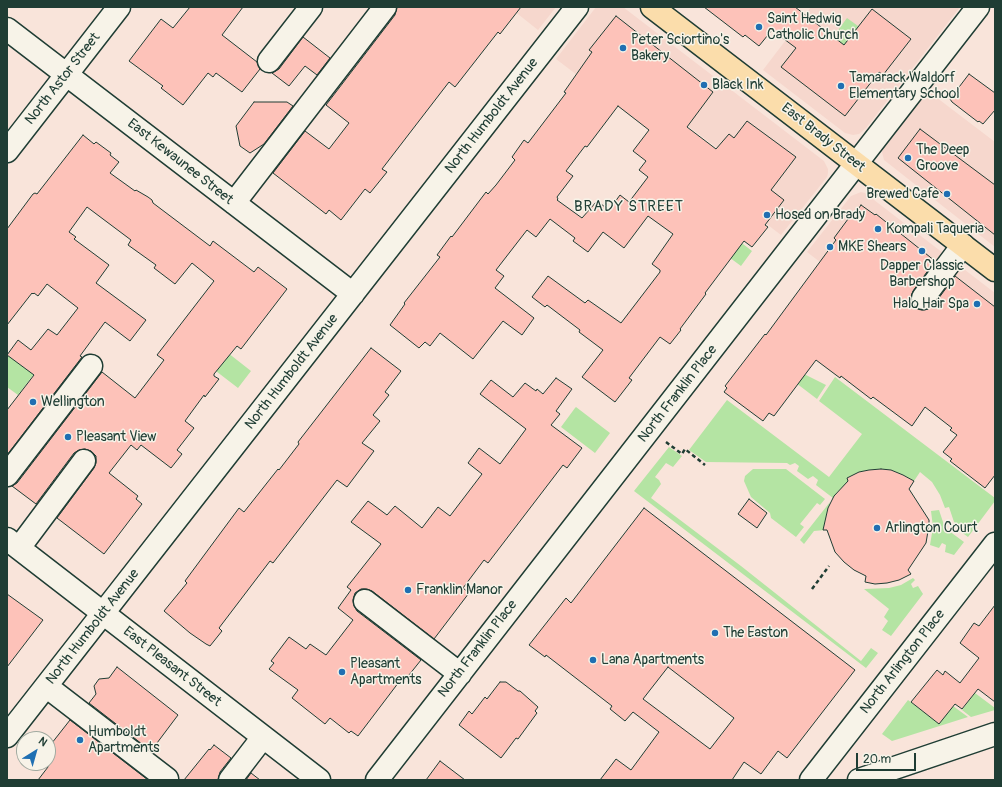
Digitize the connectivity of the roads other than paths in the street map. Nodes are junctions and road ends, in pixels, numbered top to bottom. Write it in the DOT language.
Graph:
graph roads {
  1 [pos="119,7"];
  2 [pos="311,7"];
  3 [pos="385,7"];
  4 [pos="577,7"];
  5 [pos="652,7"];
  6 [pos="978,7"];
  7 [pos="7,29"];
  8 [pos="269,61"];
  9 [pos="66,75"];
  10 [pos="7,151"];
  11 [pos="856,164"];
  12 [pos="234,203"];
  13 [pos="963,245"];
  14 [pos="995,270"];
  15 [pos="352,294"];
  16 [pos="923,298"];
  17 [pos="91,366"];
  18 [pos="84,461"];
  19 [pos="7,475"];
  20 [pos="13,543"];
  21 [pos="995,544"];
  22 [pos="365,601"];
  23 [pos="103,613"];
  24 [pos="460,674"];
  25 [pos="46,686"];
  26 [pos="995,734"];
  27 [pos="7,736"];
  28 [pos="263,737"];
  29 [pos="167,779"];
  30 [pos="230,780"];
  31 [pos="319,780"];
  32 [pos="377,780"];
  33 [pos="811,780"];
  34 [pos="859,780"];
  1 -- 9 [label="street, North Astor Street"];
  2 -- 8 [label="street"];
  3 -- 12 [label="street"];
  4 -- 15 [label="street, North Humboldt Avenue"];
  5 -- 11 [label="main road, East Brady Street"];
  6 -- 11 [label="street, North Franklin Place"];
  7 -- 9 [label="street, East Kewaunee Street"];
  9 -- 10 [label="street, North Astor Street"];
  9 -- 12 [label="street, East Kewaunee Street"];
  11 -- 13 [label="main road, East Brady Street"];
  11 -- 24 [label="street, North Franklin Place"];
  12 -- 15 [label="street, East Kewaunee Street"];
  13 -- 14 [label="main road, East Brady Street"];
  13 -- 16 [label="street"];
  15 -- 23 [label="street, North Humboldt Avenue"];
  17 -- 19 [label="street"];
  18 -- 20 [label="street"];
  20 -- 23 [label="street, East Pleasant Street"];
  21 -- 33 [label="street, North Arlington Place"];
  22 -- 24 [label="street"];
  23 -- 25 [label="street, North Humboldt Avenue"];
  23 -- 28 [label="street, East Pleasant Street"];
  24 -- 32 [label="street, North Franklin Place"];
  25 -- 27 [label="street, North Humboldt Avenue"];
  25 -- 29 [label="street"];
  26 -- 34 [label="street"];
  28 -- 30 [label="street"];
  28 -- 31 [label="street, East Pleasant Street"];
}
